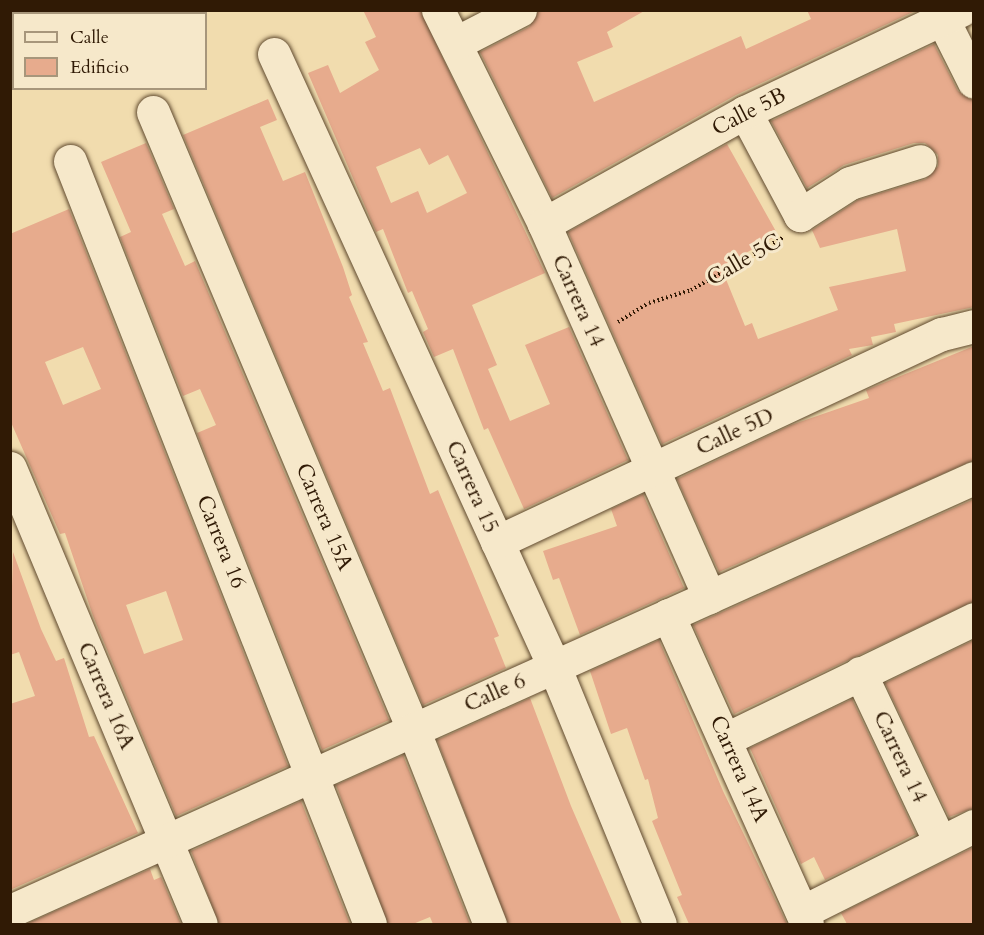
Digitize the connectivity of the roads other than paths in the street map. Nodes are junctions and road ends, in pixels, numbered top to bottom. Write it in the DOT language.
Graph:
graph roads {
  1 [pos="438,10"];
  2 [pos="520,10"];
  3 [pos="948,14"];
  4 [pos="456,43"];
  5 [pos="274,54"];
  6 [pos="974,82"];
  7 [pos="153,112"];
  8 [pos="745,112"];
  9 [pos="70,161"];
  10 [pos="920,161"];
  11 [pos="543,224"];
  12 [pos="974,326"];
  13 [pos="10,468"];
  14 [pos="654,471"];
  15 [pos="974,478"];
  16 [pos="497,542"];
  17 [pos="709,597"];
  18 [pos="668,615"];
  19 [pos="974,619"];
  20 [pos="554,666"];
  21 [pos="860,673"];
  22 [pos="413,729"];
  23 [pos="726,739"];
  24 [pos="314,774"];
  25 [pos="974,826"];
  26 [pos="166,840"];
  27 [pos="940,842"];
  28 [pos="17,909"];
  29 [pos="805,918"];
  30 [pos="201,924"];
  31 [pos="370,924"];
  32 [pos="490,924"];
  33 [pos="660,924"];
  1 -- 4 [label="street, Carrera 14"];
  2 -- 4 [label="street"];
  3 -- 6 [label="street"];
  3 -- 8 [label="street, Calle 5B"];
  4 -- 11 [label="street, Carrera 14"];
  5 -- 16 [label="street, Carrera 15"];
  7 -- 22 [label="street, Carrera 15A"];
  8 -- 10 [label="street, Calle 5C"];
  8 -- 11 [label="street, Calle 5B"];
  9 -- 24 [label="street, Carrera 16"];
  11 -- 14 [label="street, Carrera 14"];
  12 -- 14 [label="street, Calle 5D"];
  13 -- 26 [label="street, Carrera 16A"];
  14 -- 16 [label="street, Calle 5D"];
  14 -- 17 [label="street, Carrera 14"];
  15 -- 17 [label="street, Calle 6"];
  16 -- 20 [label="street, Carrera 15"];
  17 -- 18 [label="street, Calle 6"];
  18 -- 20 [label="street, Calle 6"];
  18 -- 23 [label="street, Carrera 14A"];
  19 -- 21 [label="street"];
  20 -- 22 [label="street, Calle 6"];
  20 -- 33 [label="street, Carrera 15"];
  21 -- 23 [label="street"];
  21 -- 27 [label="street, Carrera 14"];
  22 -- 24 [label="street, Calle 6"];
  22 -- 32 [label="street, Carrera 15A"];
  23 -- 29 [label="street, Carrera 14A"];
  24 -- 26 [label="street, Calle 6"];
  24 -- 31 [label="street, Carrera 16"];
  25 -- 27 [label="street"];
  26 -- 28 [label="street, Calle 6"];
  26 -- 30 [label="street, Carrera 16A"];
  27 -- 29 [label="street"];
}
